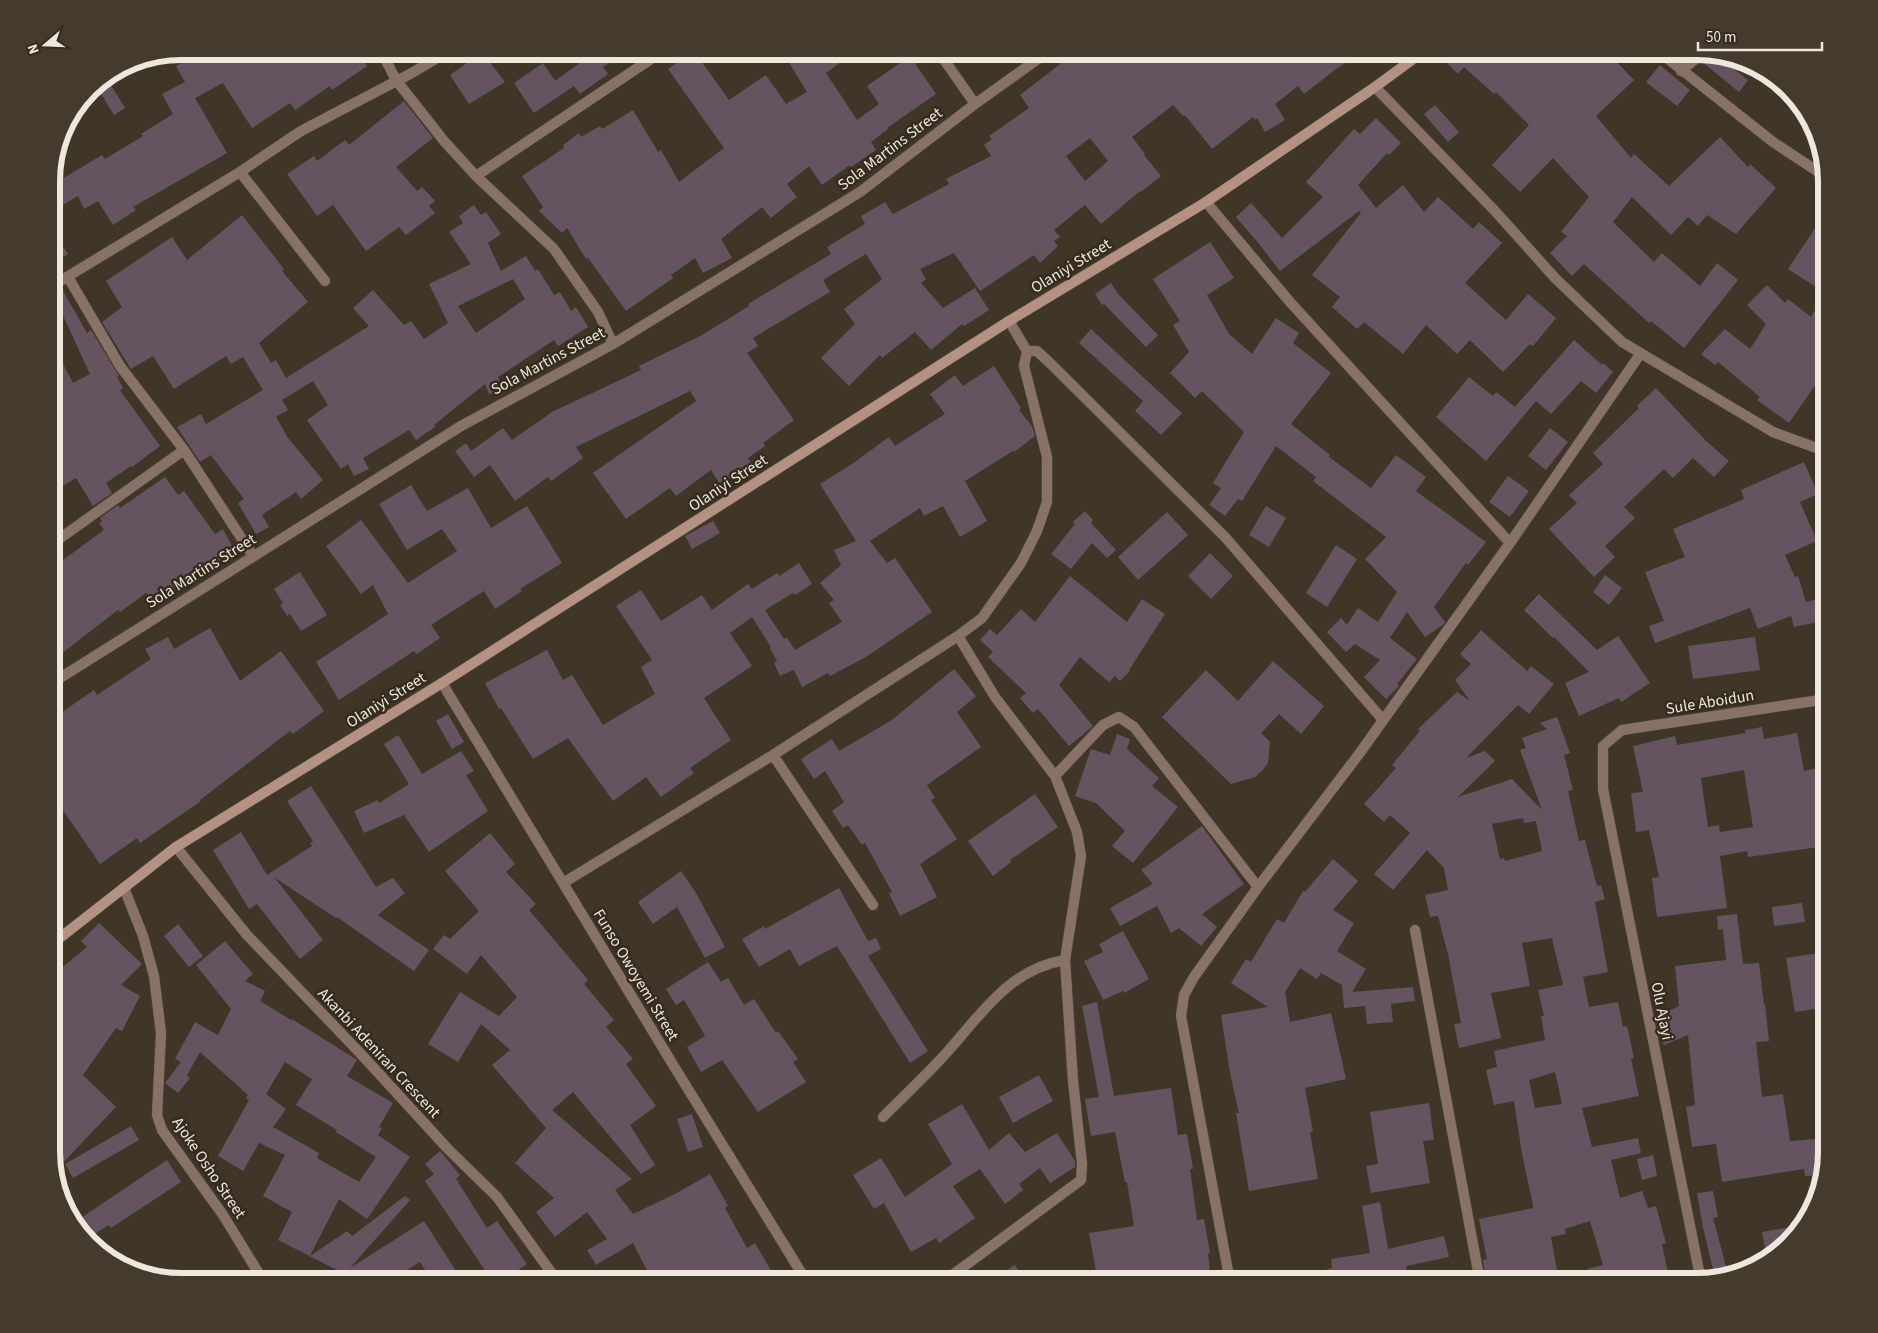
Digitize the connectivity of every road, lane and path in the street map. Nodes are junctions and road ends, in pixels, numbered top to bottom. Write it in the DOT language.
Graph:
graph roads {
  1 [pos="386,60"];
  2 [pos="433,60"];
  3 [pos="650,60"];
  4 [pos="944,60"];
  5 [pos="1036,60"];
  6 [pos="1412,60"];
  7 [pos="1668,60"];
  8 [pos="1694,60"];
  9 [pos="1681,71"];
  10 [pos="396,80"];
  11 [pos="1375,87"];
  12 [pos="975,104"];
  13 [pos="240,172"];
  14 [pos="1818,172"];
  15 [pos="476,176"];
  16 [pos="1206,202"];
  17 [pos="68,277"];
  18 [pos="325,281"];
  19 [pos="60,282"];
  20 [pos="1009,321"];
  21 [pos="613,344"];
  22 [pos="1026,351"];
  23 [pos="1641,352"];
  24 [pos="1818,444"];
  25 [pos="184,450"];
  26 [pos="60,538"];
  27 [pos="1510,543"];
  28 [pos="253,556"];
  29 [pos="958,636"];
  30 [pos="60,678"];
  31 [pos="442,683"];
  32 [pos="1818,701"];
  33 [pos="1383,720"];
  34 [pos="1603,746"];
  35 [pos="773,755"];
  36 [pos="1055,776"];
  37 [pos="176,847"];
  38 [pos="563,883"];
  39 [pos="1258,887"];
  40 [pos="124,888"];
  41 [pos="873,905"];
  42 [pos="1415,930"];
  43 [pos="60,938"];
  44 [pos="1065,960"];
  45 [pos="883,1116"];
  46 [pos="258,1273"];
  47 [pos="552,1273"];
  48 [pos="801,1273"];
  49 [pos="954,1273"];
  50 [pos="1228,1273"];
  51 [pos="1478,1273"];
  52 [pos="1699,1273"];
  1 -- 10 [label="street"];
  2 -- 10 [label="street"];
  3 -- 15 [label="street"];
  4 -- 12 [label="street"];
  5 -- 12 [label="street, Sola Martins Street"];
  6 -- 11 [label="street, Olaniyi Street"];
  7 -- 9 [label="street"];
  8 -- 9 [label="street"];
  9 -- 14 [label="street"];
  10 -- 13 [label="street"];
  10 -- 15 [label="street"];
  11 -- 16 [label="street, Olaniyi Street"];
  11 -- 23 [label="street"];
  12 -- 21 [label="street, Sola Martins Street"];
  13 -- 17 [label="street"];
  13 -- 18 [label="street"];
  15 -- 21 [label="street"];
  16 -- 20 [label="street, Olaniyi Street"];
  16 -- 27 [label="street"];
  17 -- 19 [label="street"];
  17 -- 25 [label="street"];
  20 -- 22 [label="street"];
  20 -- 31 [label="street, Olaniyi Street"];
  21 -- 28 [label="street, Sola Martins Street"];
  22 -- 29 [label="street"];
  22 -- 33 [label="street"];
  23 -- 24 [label="street"];
  23 -- 27 [label="street"];
  25 -- 26 [label="street"];
  25 -- 28 [label="street"];
  27 -- 33 [label="street"];
  28 -- 30 [label="street, Sola Martins Street"];
  29 -- 35 [label="street"];
  29 -- 36 [label="street"];
  31 -- 37 [label="street, Olaniyi Street"];
  31 -- 38 [label="street, Funso Owoyemi Street"];
  32 -- 34 [label="street, Sule Aboidun"];
  33 -- 39 [label="street"];
  34 -- 52 [label="street, Olu Ajayi"];
  35 -- 38 [label="street"];
  35 -- 41 [label="street"];
  36 -- 39 [label="street"];
  36 -- 44 [label="street"];
  37 -- 40 [label="street, Olaniyi Street"];
  37 -- 47 [label="street, Akanbi Adeniran Crescent"];
  38 -- 48 [label="street, Funso Owoyemi Street"];
  39 -- 50 [label="street"];
  40 -- 43 [label="street, Olaniyi Street"];
  40 -- 46 [label="street, Ajoke Osho Street"];
  42 -- 51 [label="street"];
  44 -- 45 [label="street"];
  44 -- 49 [label="street"];
}
